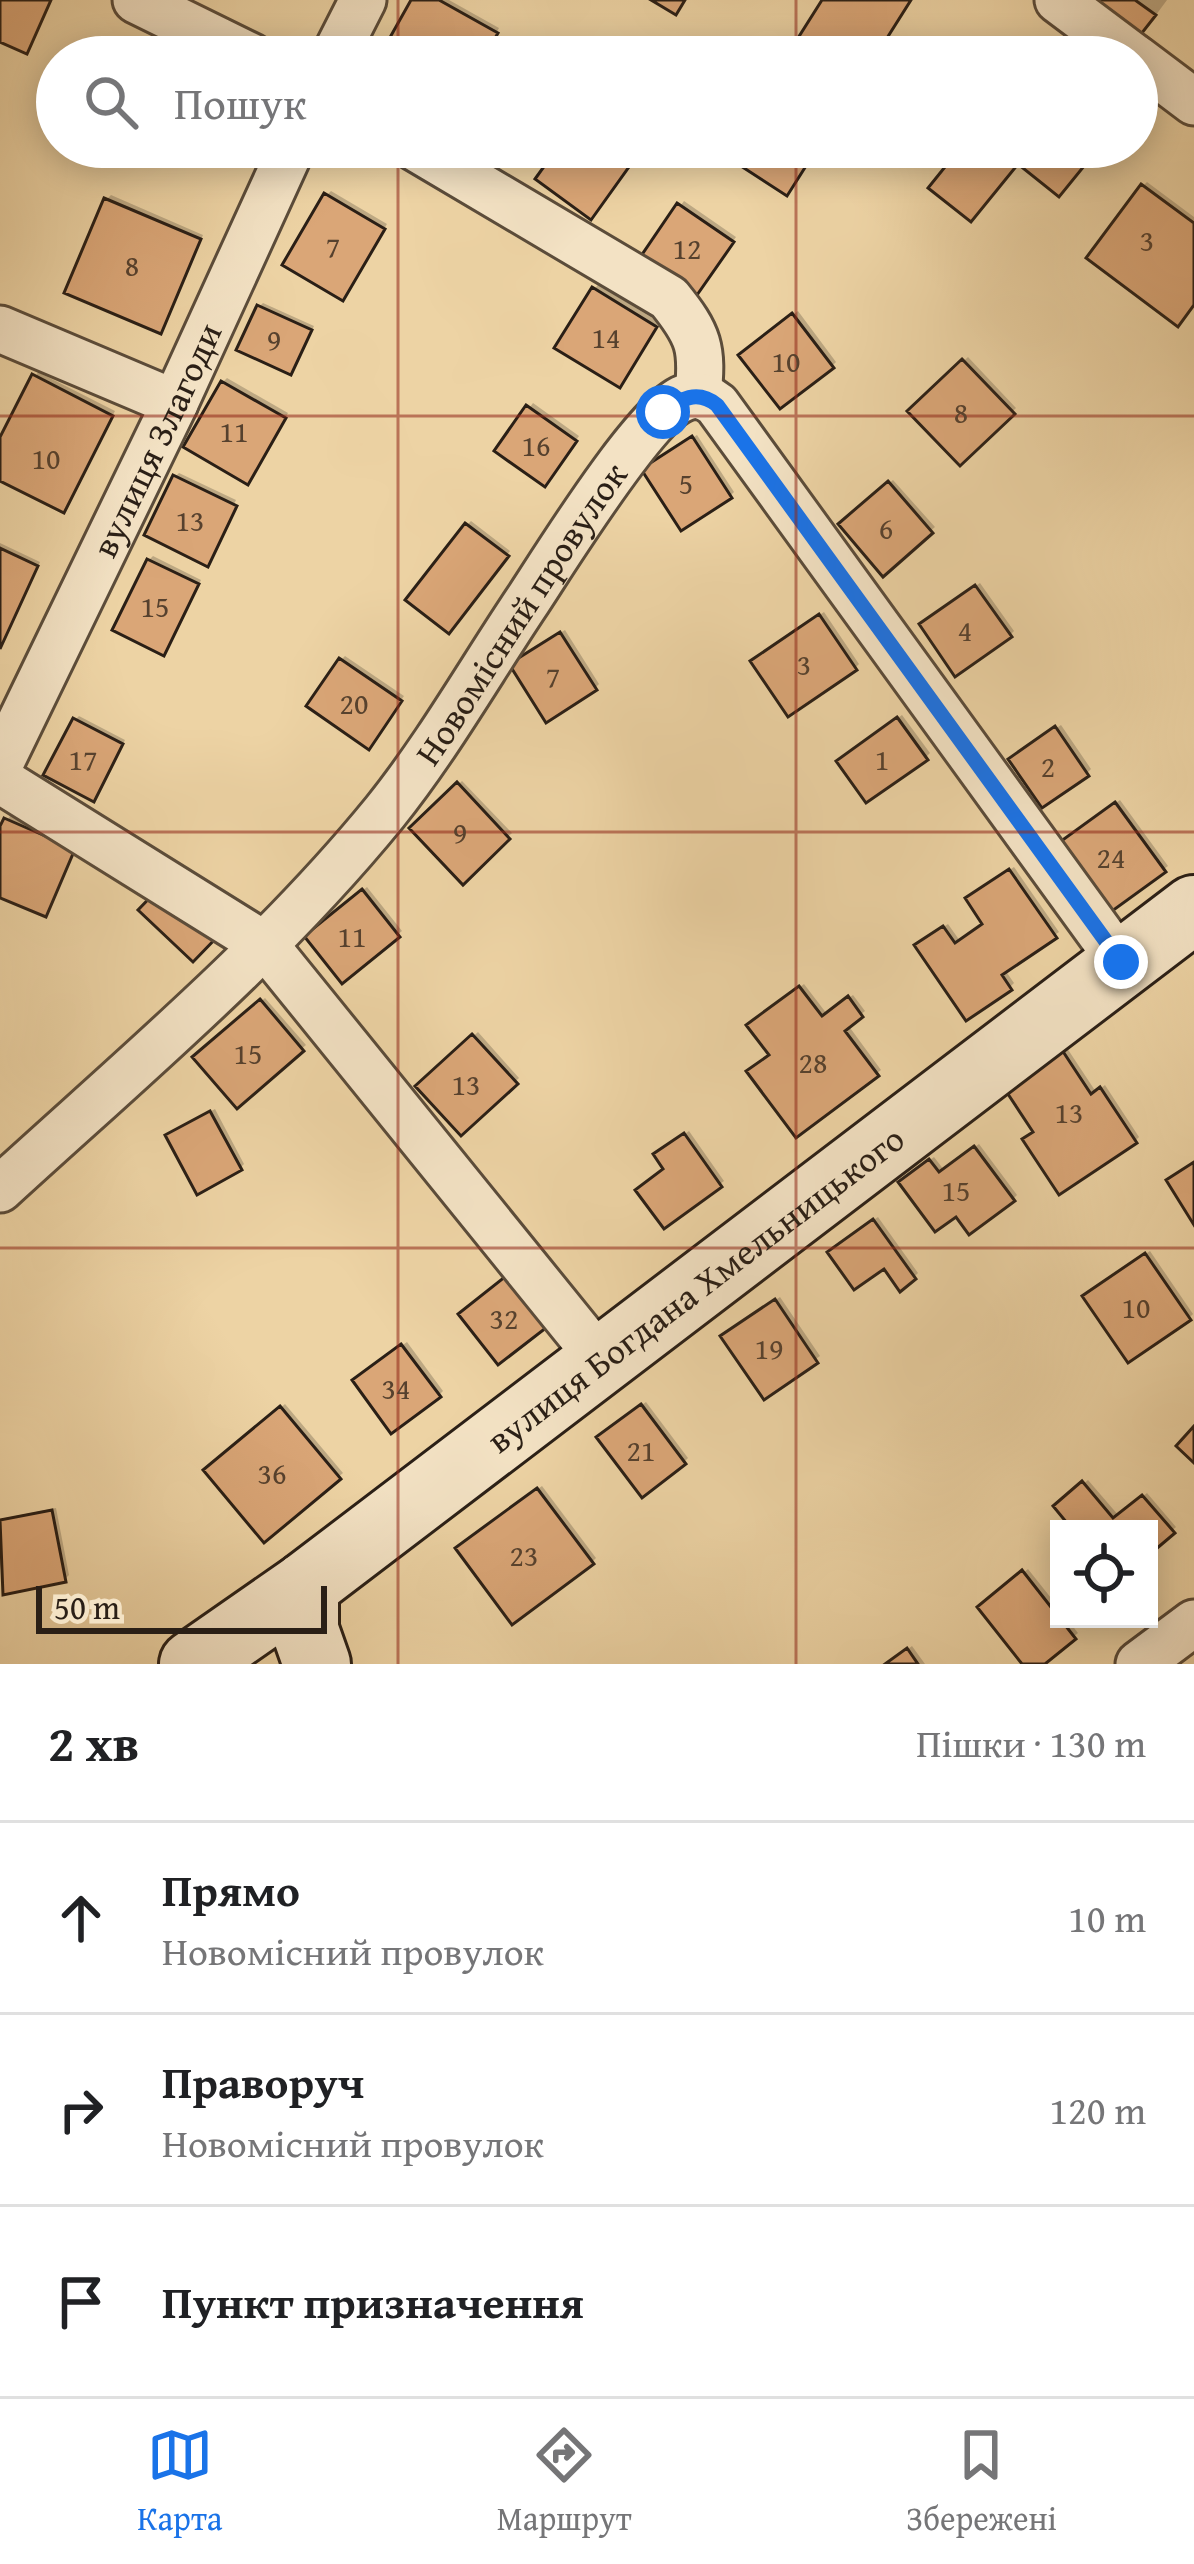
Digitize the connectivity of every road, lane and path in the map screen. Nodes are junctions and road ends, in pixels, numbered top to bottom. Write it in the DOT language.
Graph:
graph roads {
  1 [pos="136,0"];
  2 [pos="362,0"];
  3 [pos="1058,0"];
  4 [pos="209,36"];
  5 [pos="344,36"];
  6 [pos="1106,36"];
  7 [pos="1158,76"];
  8 [pos="1194,103"];
  9 [pos="282,168"];
  10 [pos="449,168"];
  11 [pos="0,329"];
  12 [pos="698,395"];
  13 [pos="175,403"];
  14 [pos="6,738"];
  15 [pos="0,780"];
  16 [pos="1194,908"];
  17 [pos="265,945"];
  18 [pos="1121,962"];
  19 [pos="0,1190"];
  20 [pos="601,1360"];
  21 [pos="304,1586"];
  22 [pos="1194,1622"];
  23 [pos="238,1652"];
  24 [pos="317,1664"];
  25 [pos="1139,1664"];
  1 -- 4 [label="street"];
  2 -- 5 [label="street"];
  3 -- 6 [label="street"];
  7 -- 8 [label="street"];
  9 -- 13 [label="street, вулиця Злагоди"];
  10 -- 12 [label="street"];
  11 -- 13 [label="street"];
  12 -- 17 [label="street, Новомісний провулок"];
  12 -- 18 [label="street"];
  13 -- 14 [label="street, вулиця Злагоди"];
  15 -- 17 [label="street"];
  16 -- 18 [label="main road, вулиця Богдана Хмельницького"];
  17 -- 19 [label="street, Новомісний провулок"];
  17 -- 20 [label="street"];
  18 -- 20 [label="main road, вулиця Богдана Хмельницького"];
  20 -- 21 [label="main road, вулиця Богдана Хмельницького"];
  21 -- 23 [label="main road, вулиця Богдана Хмельницького"];
  21 -- 24 [label="main road"];
  22 -- 25 [label="street"];
}
